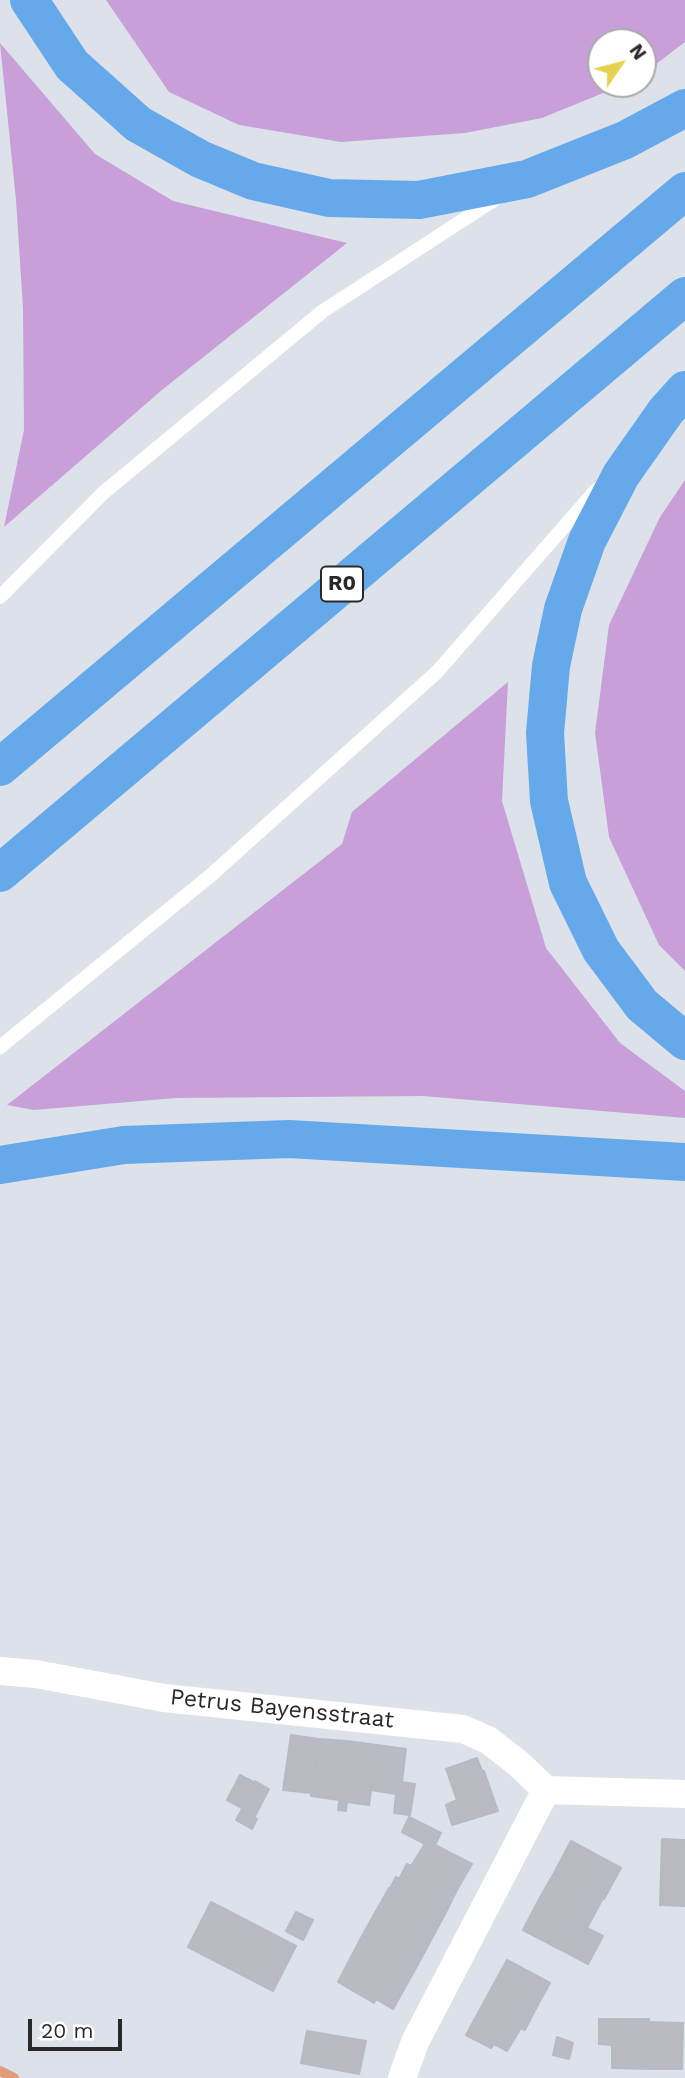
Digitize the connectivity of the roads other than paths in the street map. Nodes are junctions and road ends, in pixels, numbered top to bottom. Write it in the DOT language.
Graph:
graph roads {
  1 [pos="29,0"];
  2 [pos="685,108"];
  3 [pos="527,178"];
  4 [pos="685,191"];
  5 [pos="685,296"];
  6 [pos="675,401"];
  7 [pos="0,597"];
  8 [pos="0,767"];
  9 [pos="0,873"];
  10 [pos="685,1041"];
  11 [pos="0,1047"];
  12 [pos="685,1162"];
  13 [pos="0,1165"];
  14 [pos="0,1671"];
  15 [pos="546,1790"];
  16 [pos="685,1794"];
  17 [pos="402,2078"];
  1 -- 3 [label="highway"];
  2 -- 3 [label="highway"];
  3 -- 7 [label="lane"];
  4 -- 8 [label="highway"];
  5 -- 9 [label="highway, R0"];
  6 -- 10 [label="highway"];
  6 -- 11 [label="lane"];
  12 -- 13 [label="highway"];
  14 -- 15 [label="street, Petrus Bayensstraat"];
  15 -- 16 [label="street"];
  15 -- 17 [label="street"];
}
